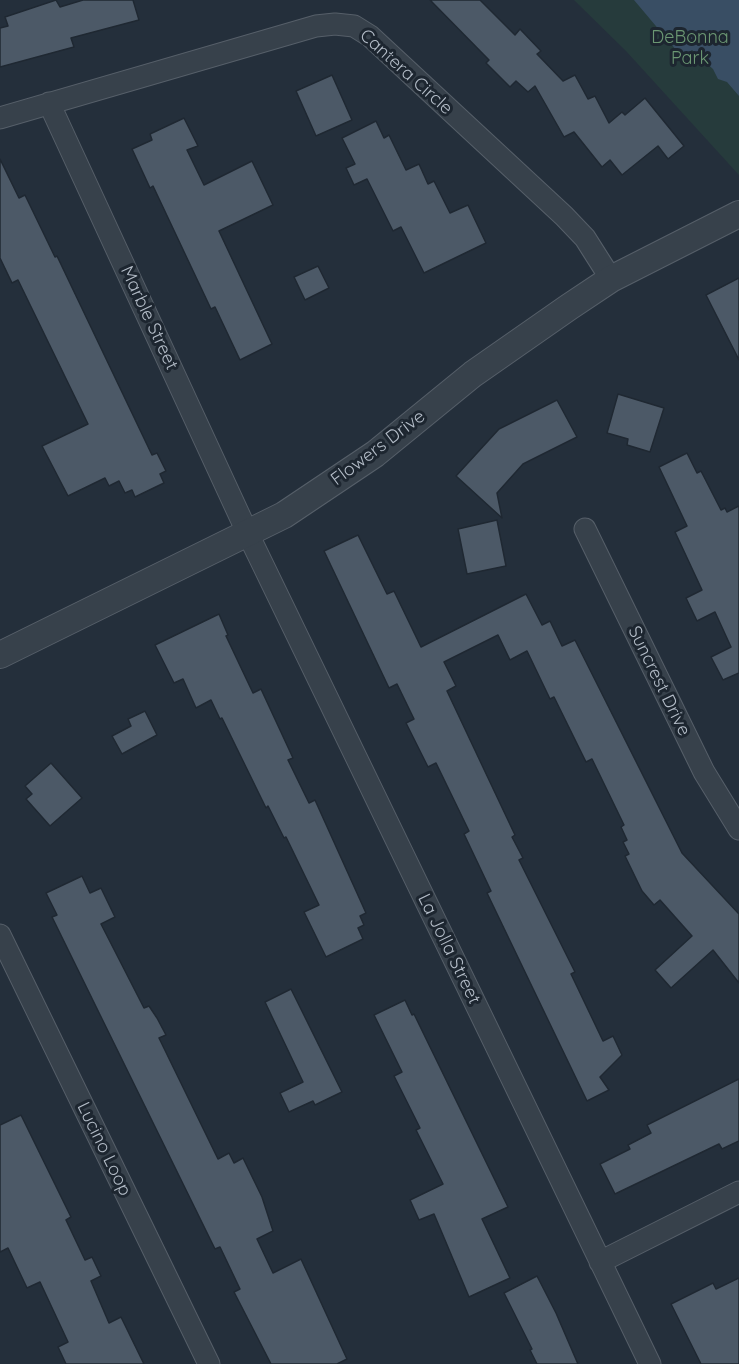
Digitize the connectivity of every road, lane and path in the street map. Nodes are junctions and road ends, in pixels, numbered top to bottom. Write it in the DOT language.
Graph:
graph roads {
  1 [pos="49,103"];
  2 [pos="0,118"];
  3 [pos="739,214"];
  4 [pos="611,279"];
  5 [pos="585,530"];
  6 [pos="248,534"];
  7 [pos="0,655"];
  8 [pos="739,829"];
  9 [pos="0,935"];
  10 [pos="739,1192"];
  11 [pos="600,1262"];
  12 [pos="209,1364"];
  13 [pos="650,1364"];
  1 -- 2 [label="street, Cantera Circle"];
  1 -- 4 [label="street, Cantera Circle"];
  1 -- 6 [label="street, Marble Street"];
  3 -- 4 [label="street, Flowers Drive"];
  4 -- 6 [label="street, Flowers Drive"];
  5 -- 8 [label="street, Suncrest Drive"];
  6 -- 7 [label="street, Flowers Drive"];
  6 -- 11 [label="street, La Jolla Street"];
  9 -- 12 [label="street, Lucino Loop"];
  10 -- 11 [label="street"];
  11 -- 13 [label="street, La Jolla Street"];
}
